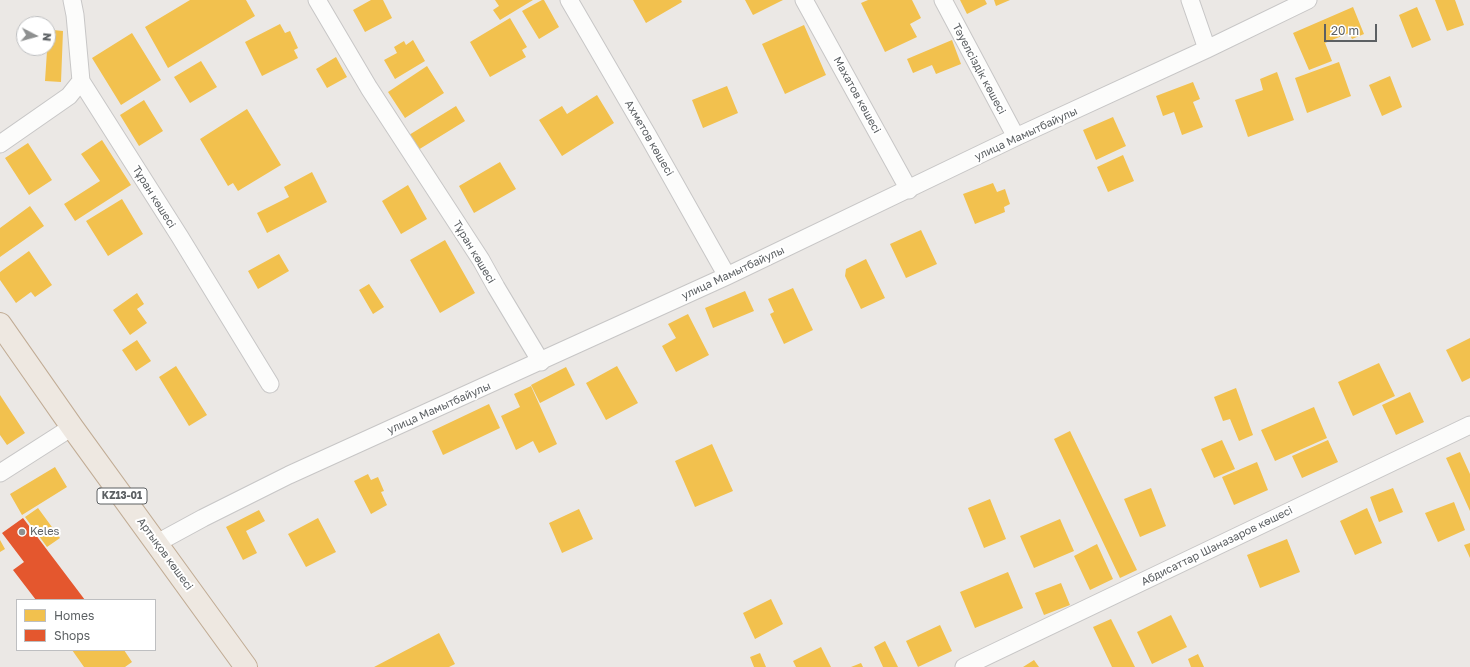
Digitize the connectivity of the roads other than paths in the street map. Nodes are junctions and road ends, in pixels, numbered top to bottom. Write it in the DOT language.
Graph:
graph roads {
  1 [pos="72,0"];
  2 [pos="317,0"];
  3 [pos="569,0"];
  4 [pos="804,0"];
  5 [pos="943,0"];
  6 [pos="1190,0"];
  7 [pos="1308,0"];
  8 [pos="1207,49"];
  9 [pos="81,82"];
  10 [pos="1016,138"];
  11 [pos="0,144"];
  12 [pos="909,190"];
  13 [pos="728,276"];
  14 [pos="0,324"];
  15 [pos="542,362"];
  16 [pos="270,384"];
  17 [pos="1470,424"];
  18 [pos="72,427"];
  19 [pos="0,473"];
  20 [pos="157,543"];
  21 [pos="246,667"];
  22 [pos="964,667"];
  1 -- 9 [label="street, Тұран көшесі"];
  2 -- 15 [label="street, Тұран көшесі"];
  3 -- 13 [label="street, Ахметов көшесі"];
  4 -- 12 [label="street, Махатов көшесі"];
  5 -- 10 [label="street, Тәуелсіздік көшесі"];
  6 -- 8 [label="street"];
  7 -- 8 [label="street, улица Мамытбайулы"];
  8 -- 10 [label="street, улица Мамытбайулы"];
  9 -- 11 [label="street"];
  9 -- 16 [label="street, Тұран көшесі"];
  10 -- 12 [label="street, улица Мамытбайулы"];
  12 -- 13 [label="street, улица Мамытбайулы"];
  13 -- 15 [label="street, улица Мамытбайулы"];
  14 -- 18 [label="highway, Артықов көшесі / KZ13-01"];
  15 -- 20 [label="street, улица Мамытбайулы"];
  17 -- 22 [label="street, Абдисаттар Шаназаров көшесі"];
  18 -- 19 [label="street"];
  18 -- 20 [label="highway, Артықов көшесі / KZ13-01"];
  20 -- 21 [label="highway, Артықов көшесі / KZ13-01"];
}
